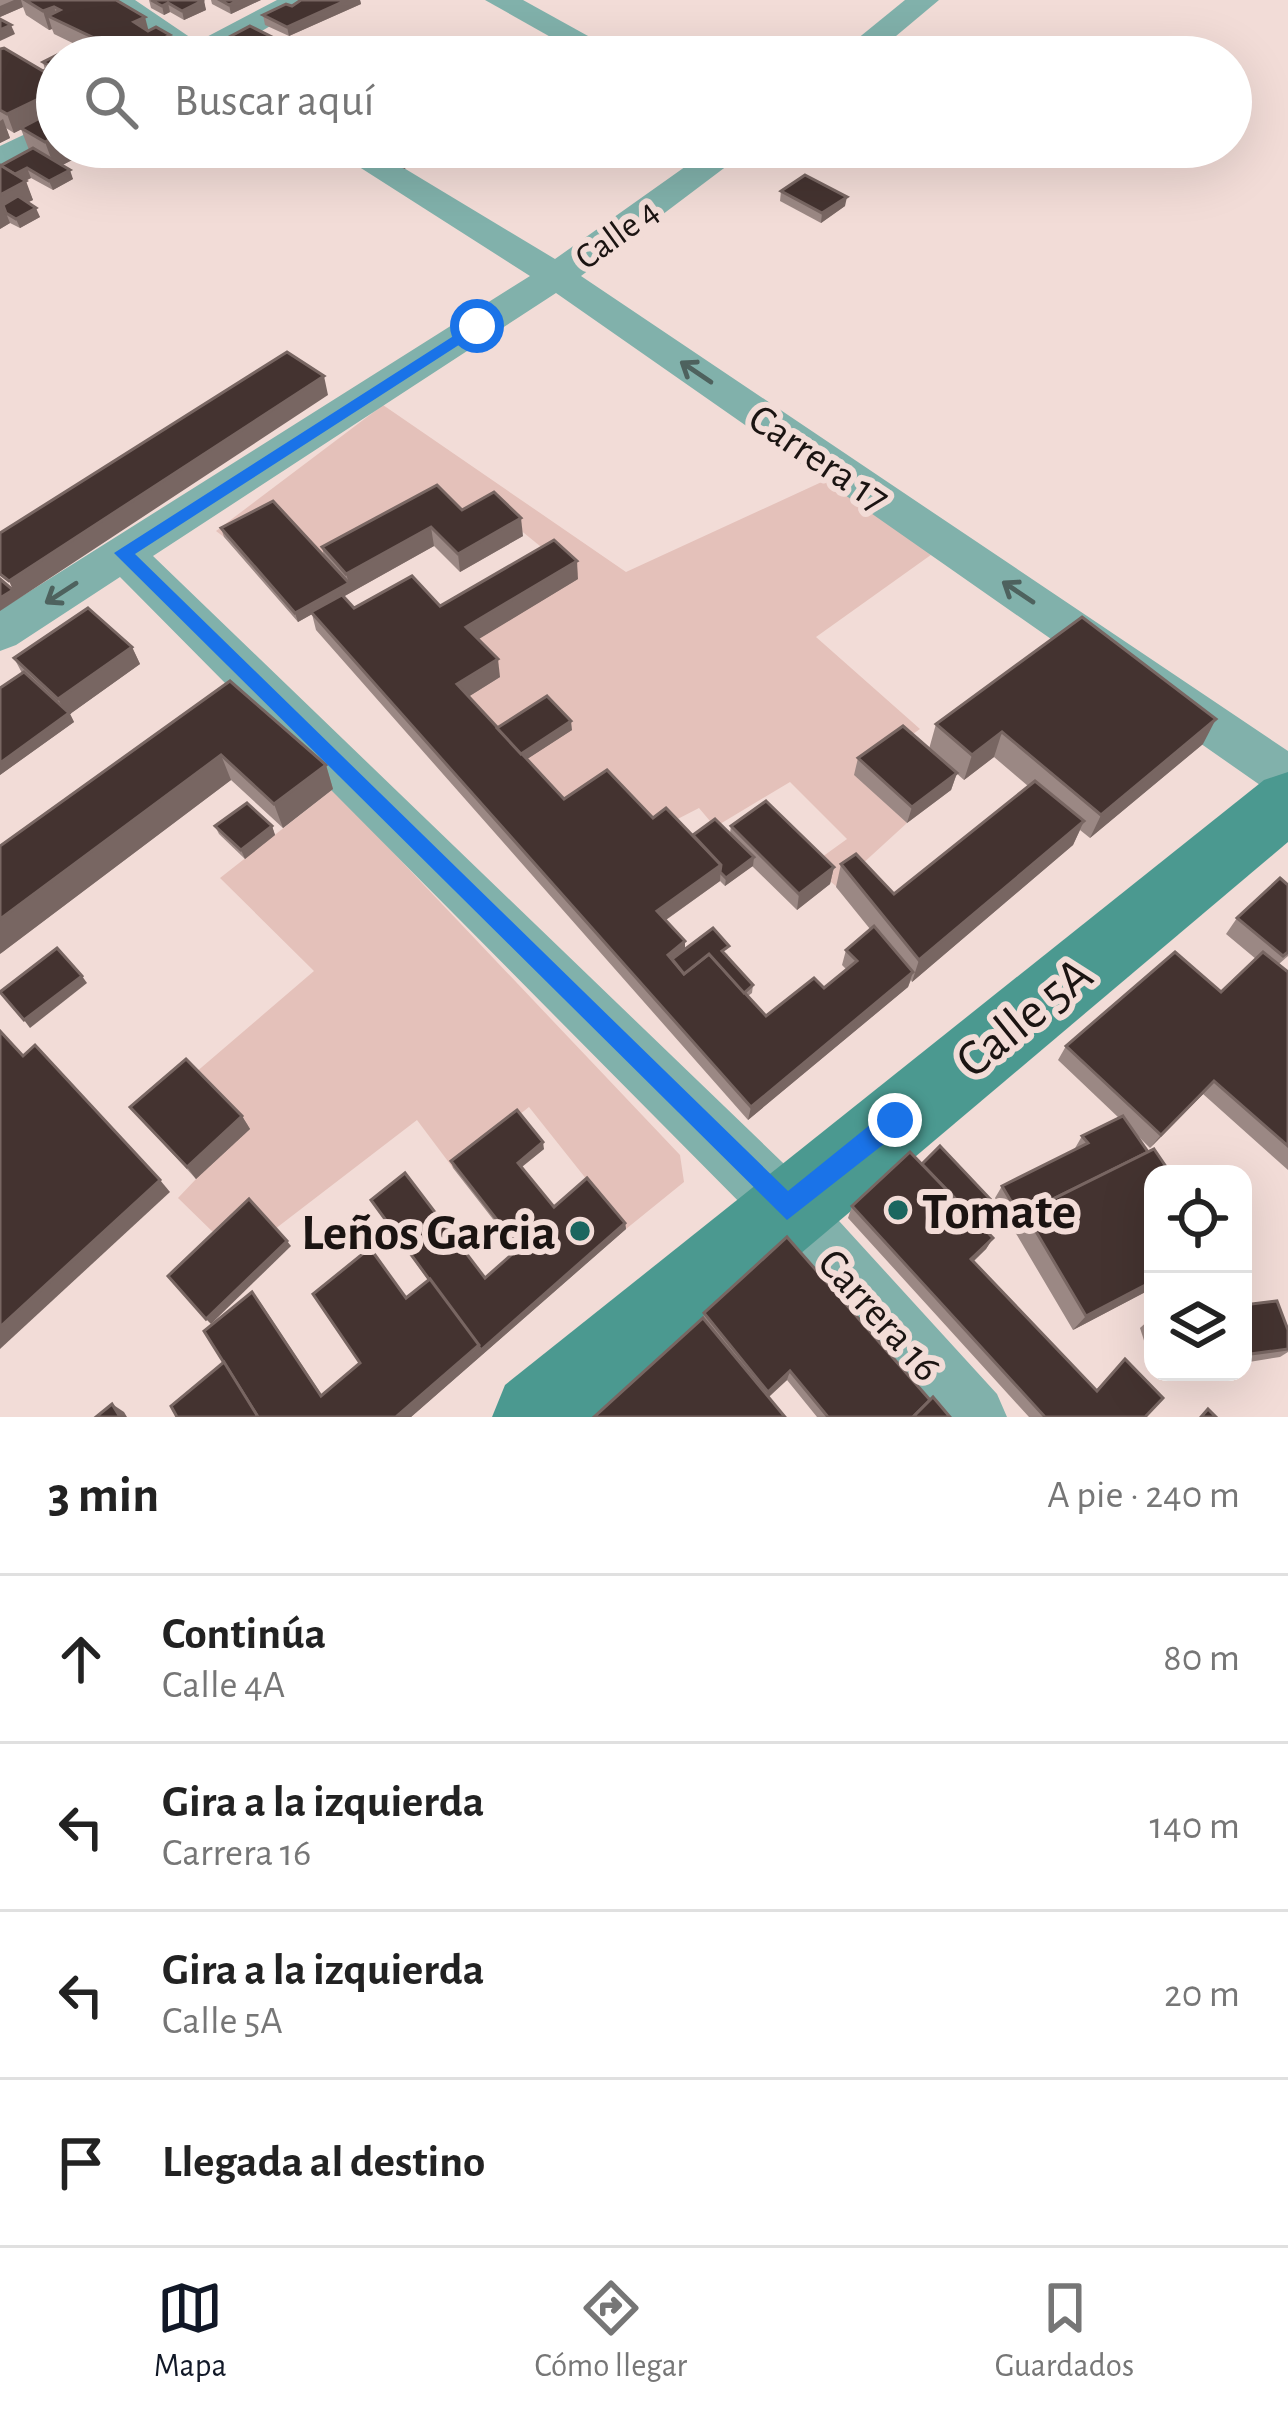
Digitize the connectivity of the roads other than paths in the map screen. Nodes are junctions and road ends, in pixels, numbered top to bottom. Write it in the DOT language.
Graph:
graph roads {
  1 [pos="115,0"];
  2 [pos="300,0"];
  3 [pos="500,0"];
  4 [pos="924,0"];
  5 [pos="166,36"];
  6 [pos="234,36"];
  7 [pos="569,36"];
  8 [pos="878,36"];
  9 [pos="36,141"];
  10 [pos="0,160"];
  11 [pos="379,168"];
  12 [pos="706,168"];
  13 [pos="556,276"];
  14 [pos="123,553"];
  15 [pos="0,633"];
  16 [pos="1288,777"];
  17 [pos="1288,800"];
  18 [pos="787,1208"];
  19 [pos="537,1417"];
  20 [pos="974,1417"];
  1 -- 5 [label="street"];
  2 -- 6 [label="street"];
  3 -- 7 [label="street"];
  4 -- 8 [label="street"];
  9 -- 10 [label="street"];
  11 -- 13 [label="street, Carrera 17"];
  12 -- 13 [label="street, Calle 4"];
  13 -- 14 [label="street, Calle 4"];
  16 -- 13 [label="street, Carrera 17, one-way"];
  14 -- 15 [label="street, Calle 4, one-way"];
  14 -- 18 [label="street, Carrera 16"];
  17 -- 18 [label="main road, Calle 5A"];
  18 -- 19 [label="main road, Calle 5A"];
  18 -- 20 [label="street, Carrera 16"];
}
